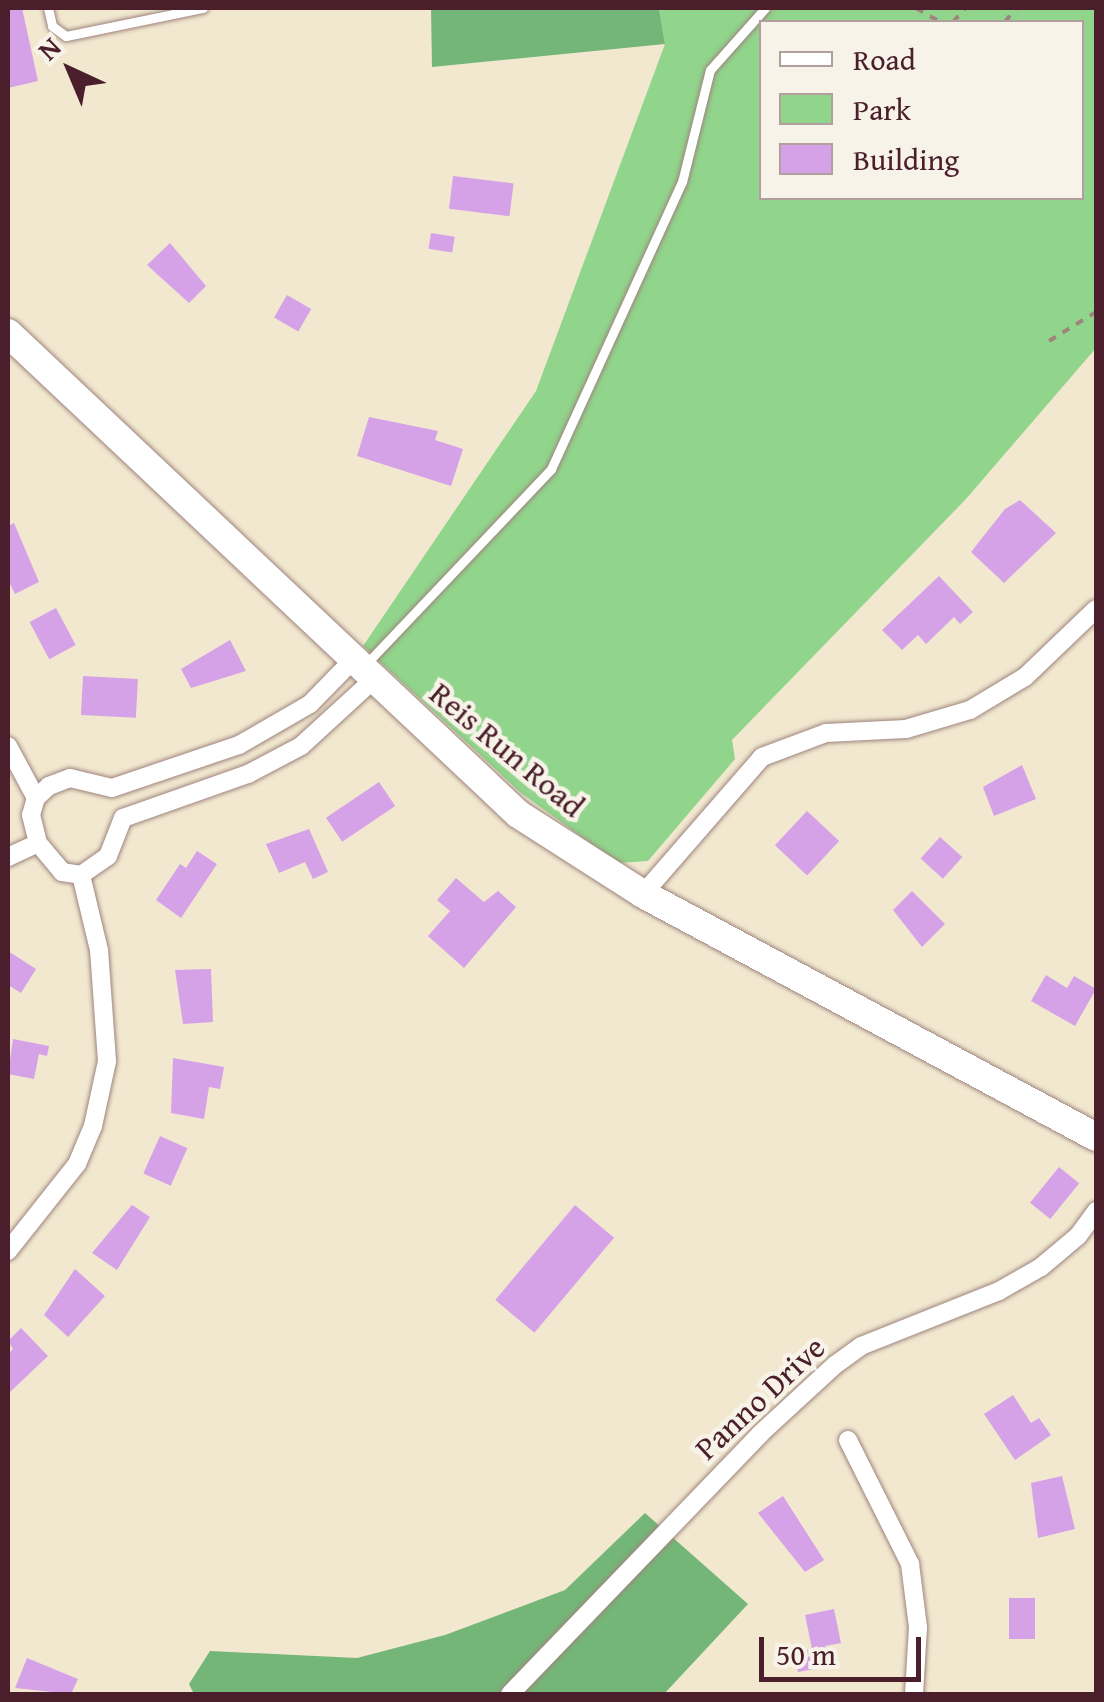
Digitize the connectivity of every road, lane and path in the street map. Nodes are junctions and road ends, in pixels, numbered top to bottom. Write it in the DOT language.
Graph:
graph roads {
  1 [pos="48,8"];
  2 [pos="203,8"];
  3 [pos="765,8"];
  4 [pos="180,10"];
  5 [pos="1096,312"];
  6 [pos="8,333"];
  7 [pos="1049,341"];
  8 [pos="1096,608"];
  9 [pos="362,669"];
  10 [pos="8,746"];
  11 [pos="112,788"];
  12 [pos="36,798"];
  13 [pos="124,818"];
  14 [pos="38,843"];
  15 [pos="8,858"];
  16 [pos="81,875"];
  17 [pos="642,894"];
  18 [pos="1096,1136"];
  19 [pos="1096,1211"];
  20 [pos="8,1251"];
  21 [pos="848,1440"];
  22 [pos="510,1694"];
  23 [pos="914,1694"];
  1 -- 4 [label="lane"];
  2 -- 4 [label="lane"];
  3 -- 9 [label="lane"];
  5 -- 7 [label="path"];
  6 -- 9 [label="main road, Reis Run Road"];
  8 -- 17 [label="street"];
  9 -- 11 [label="street"];
  9 -- 13 [label="street"];
  9 -- 17 [label="main road, Reis Run Road"];
  10 -- 12 [label="street"];
  11 -- 12 [label="street"];
  11 -- 13 [label="street"];
  12 -- 14 [label="street"];
  13 -- 16 [label="street"];
  14 -- 15 [label="street"];
  14 -- 16 [label="street"];
  16 -- 20 [label="street"];
  17 -- 18 [label="main road, Reis Run Road"];
  19 -- 22 [label="street, Panno Drive"];
  21 -- 23 [label="street"];
}
